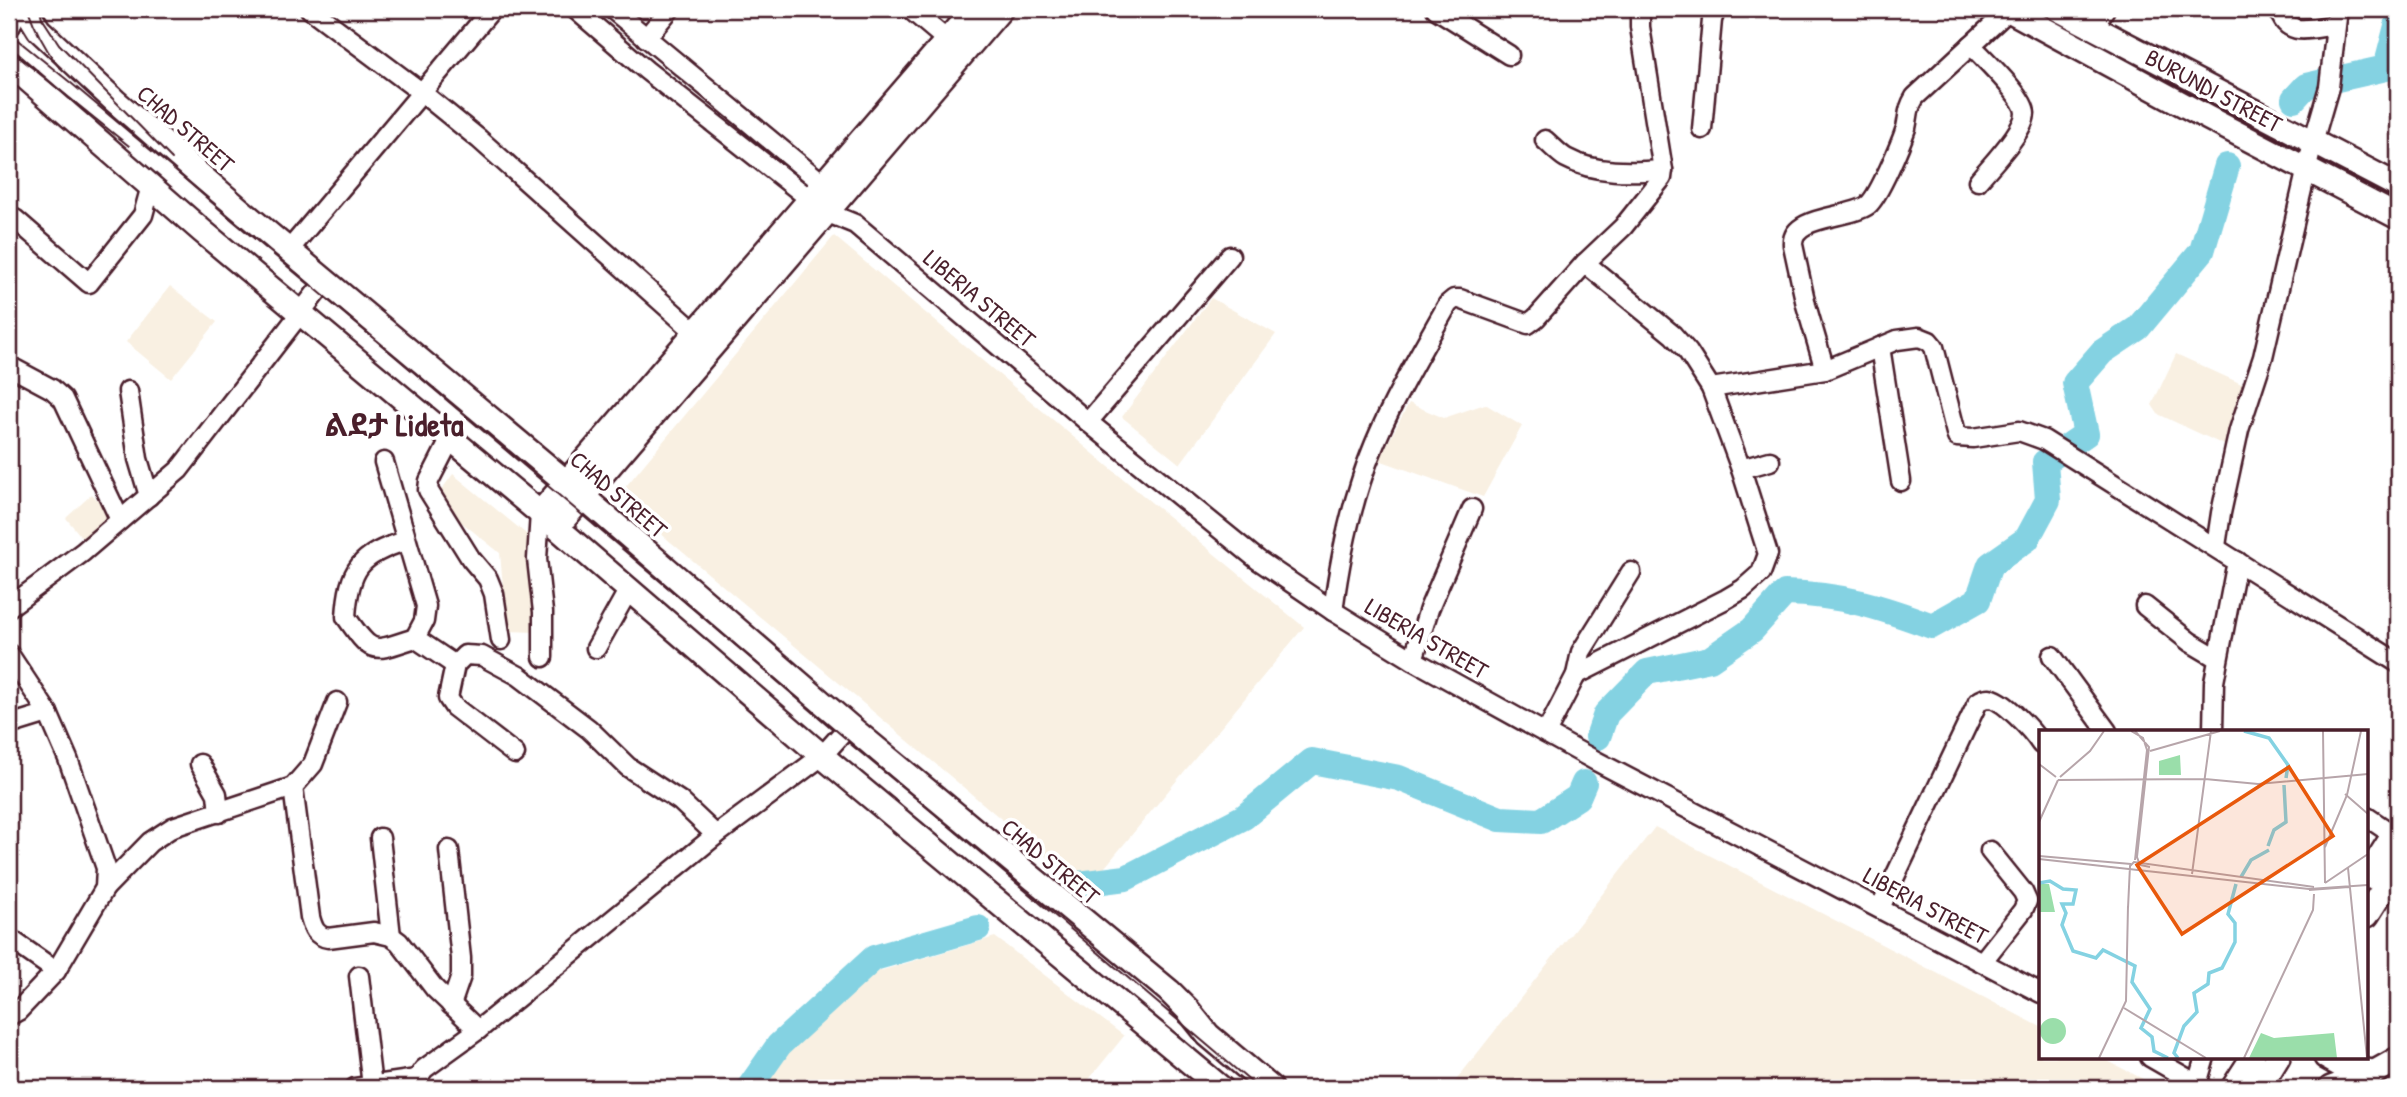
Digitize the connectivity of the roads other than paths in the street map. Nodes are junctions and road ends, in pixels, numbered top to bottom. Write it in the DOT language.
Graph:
graph roads {
  1 [pos="15,9"];
  2 [pos="26,9"];
  3 [pos="310,9"];
  4 [pos="492,9"];
  5 [pos="575,9"];
  6 [pos="611,9"];
  7 [pos="670,9"];
  8 [pos="910,9"];
  9 [pos="974,9"];
  10 [pos="1001,9"];
  11 [pos="1436,9"];
  12 [pos="1640,9"];
  13 [pos="1716,9"];
  14 [pos="2008,9"];
  15 [pos="2058,9"];
  16 [pos="2279,9"];
  17 [pos="2337,17"];
  18 [pos="2100,18"];
  19 [pos="9,24"];
  20 [pos="646,38"];
  21 [pos="1971,45"];
  22 [pos="955,47"];
  23 [pos="2139,50"];
  24 [pos="1509,55"];
  25 [pos="9,64"];
  26 [pos="2128,74"];
  27 [pos="421,92"];
  28 [pos="1702,129"];
  29 [pos="1545,140"];
  30 [pos="2312,142"];
  31 [pos="2308,169"];
  32 [pos="1664,170"];
  33 [pos="1978,181"];
  34 [pos="151,186"];
  35 [pos="2398,186"];
  36 [pos="826,199"];
  37 [pos="2398,217"];
  38 [pos="15,219"];
  39 [pos="289,250"];
  40 [pos="1230,256"];
  41 [pos="1586,263"];
  42 [pos="326,280"];
  43 [pos="299,313"];
  44 [pos="704,340"];
  45 [pos="1880,347"];
  46 [pos="9,366"];
  47 [pos="1825,370"];
  48 [pos="1711,388"];
  49 [pos="128,391"];
  50 [pos="1088,422"];
  51 [pos="451,438"];
  52 [pos="1770,461"];
  53 [pos="384,462"];
  54 [pos="1741,469"];
  55 [pos="1901,481"];
  56 [pos="575,490"];
  57 [pos="149,496"];
  58 [pos="1472,509"];
  59 [pos="120,520"];
  60 [pos="545,523"];
  61 [pos="405,541"];
  62 [pos="2216,547"];
  63 [pos="2237,561"];
  64 [pos="1631,572"];
  65 [pos="629,589"];
  66 [pos="2145,606"];
  67 [pos="9,607"];
  68 [pos="1333,611"];
  69 [pos="415,638"];
  70 [pos="500,640"];
  71 [pos="596,648"];
  72 [pos="9,654"];
  73 [pos="2052,656"];
  74 [pos="543,657"];
  75 [pos="2217,658"];
  76 [pos="1413,660"];
  77 [pos="2398,663"];
  78 [pos="455,665"];
  79 [pos="1577,675"];
  80 [pos="337,702"];
  81 [pos="48,713"];
  82 [pos="9,725"];
  83 [pos="849,726"];
  84 [pos="2106,730"];
  85 [pos="2213,730"];
  86 [pos="1546,733"];
  87 [pos="2039,741"];
  88 [pos="516,754"];
  89 [pos="822,756"];
  90 [pos="200,764"];
  91 [pos="293,787"];
  92 [pos="219,813"];
  93 [pos="2368,818"];
  94 [pos="2397,834"];
  95 [pos="716,835"];
  96 [pos="380,838"];
  97 [pos="449,850"];
  98 [pos="1990,851"];
  99 [pos="2398,866"];
  100 [pos="2368,876"];
  101 [pos="105,888"];
  102 [pos="1880,908"];
  103 [pos="2368,913"];
  104 [pos="391,936"];
  105 [pos="9,938"];
  106 [pos="1982,962"];
  107 [pos="56,971"];
  108 [pos="359,976"];
  109 [pos="2039,992"];
  110 [pos="1116,1000"];
  111 [pos="451,1005"];
  112 [pos="1188,1010"];
  113 [pos="9,1016"];
  114 [pos="478,1030"];
  115 [pos="2152,1058"];
  116 [pos="2205,1058"];
  117 [pos="2252,1058"];
  118 [pos="2277,1058"];
  119 [pos="2328,1058"];
  120 [pos="2398,1059"];
  121 [pos="2382,1078"];
  122 [pos="416,1084"];
  123 [pos="363,1087"];
  124 [pos="2204,1087"];
  125 [pos="1200,1088"];
  126 [pos="1221,1088"];
  127 [pos="1271,1088"];
  128 [pos="1287,1088"];
  129 [pos="2233,1088"];
  130 [pos="2259,1088"];
  131 [pos="2331,1088"];
  1 -- 19 [label="main road"];
  2 -- 39 [label="main road, CHAD STREET"];
  3 -- 27 [label="street"];
  4 -- 27 [label="street"];
  5 -- 36 [label="street, LIBERIA STREET"];
  6 -- 20 [label="street, LIBERIA STREET"];
  7 -- 20 [label="street"];
  8 -- 22 [label="street"];
  9 -- 22 [label="main road"];
  10 -- 22 [label="main road"];
  11 -- 24 [label="street"];
  12 -- 32 [label="street"];
  13 -- 28 [label="street"];
  14 -- 21 [label="street"];
  14 -- 26 [label="main road, BURUNDI STREET"];
  15 -- 18 [label="main road, BURUNDI STREET"];
  16 -- 17 [label="street"];
  17 -- 30 [label="street"];
  18 -- 23 [label="main road, BURUNDI STREET"];
  20 -- 36 [label="street, LIBERIA STREET"];
  21 -- 33 [label="street"];
  21 -- 47 [label="street"];
  22 -- 36 [label="main road"];
  23 -- 26 [label="main road"];
  23 -- 30 [label="main road, BURUNDI STREET"];
  25 -- 34 [label="main road"];
  26 -- 31 [label="main road, BURUNDI STREET"];
  27 -- 39 [label="street"];
  27 -- 44 [label="street"];
  29 -- 32 [label="street"];
  30 -- 31 [label="street"];
  30 -- 35 [label="main road, BURUNDI STREET"];
  31 -- 37 [label="main road, BURUNDI STREET"];
  31 -- 62 [label="street"];
  32 -- 41 [label="street"];
  34 -- 38 [label="street"];
  34 -- 43 [label="main road"];
  36 -- 44 [label="main road"];
  36 -- 50 [label="street, LIBERIA STREET"];
  39 -- 42 [label="main road, CHAD STREET"];
  40 -- 50 [label="street"];
  41 -- 48 [label="street"];
  41 -- 68 [label="street"];
  42 -- 43 [label="street"];
  42 -- 56 [label="main road, CHAD STREET"];
  43 -- 51 [label="main road"];
  43 -- 57 [label="street"];
  44 -- 56 [label="main road"];
  45 -- 47 [label="street"];
  45 -- 55 [label="street"];
  45 -- 62 [label="street"];
  46 -- 59 [label="street"];
  47 -- 48 [label="street"];
  48 -- 54 [label="street"];
  49 -- 57 [label="street"];
  50 -- 68 [label="street, LIBERIA STREET"];
  51 -- 60 [label="main road"];
  51 -- 70 [label="street"];
  52 -- 54 [label="street"];
  53 -- 61 [label="street"];
  54 -- 79 [label="street"];
  56 -- 60 [label="main road"];
  56 -- 83 [label="main road, CHAD STREET"];
  57 -- 59 [label="street"];
  58 -- 76 [label="street"];
  59 -- 67 [label="street"];
  60 -- 65 [label="main road"];
  60 -- 74 [label="street"];
  61 -- 69 [label="street"];
  61 -- 69 [label="street"];
  62 -- 63 [label="street"];
  63 -- 75 [label="street"];
  63 -- 77 [label="street"];
  64 -- 79 [label="street"];
  65 -- 71 [label="street"];
  65 -- 89 [label="main road"];
  66 -- 75 [label="street"];
  68 -- 76 [label="street, LIBERIA STREET"];
  69 -- 78 [label="street"];
  72 -- 81 [label="street"];
  73 -- 84 [label="street"];
  75 -- 85 [label="street"];
  76 -- 86 [label="street, LIBERIA STREET"];
  78 -- 88 [label="street"];
  78 -- 95 [label="street"];
  79 -- 86 [label="street"];
  80 -- 91 [label="street"];
  81 -- 82 [label="street"];
  81 -- 101 [label="street"];
  83 -- 89 [label="street"];
  83 -- 112 [label="main road, CHAD STREET"];
  86 -- 102 [label="street, LIBERIA STREET"];
  87 -- 102 [label="street"];
  89 -- 95 [label="street"];
  89 -- 110 [label="main road"];
  90 -- 92 [label="street"];
  91 -- 92 [label="street"];
  91 -- 104 [label="street"];
  92 -- 101 [label="street"];
  93 -- 94 [label="street"];
  94 -- 100 [label="main road"];
  95 -- 114 [label="street"];
  96 -- 104 [label="street"];
  97 -- 111 [label="street"];
  98 -- 106 [label="street"];
  99 -- 103 [label="main road"];
  101 -- 107 [label="street"];
  102 -- 106 [label="street, LIBERIA STREET"];
  104 -- 111 [label="street"];
  105 -- 107 [label="street"];
  106 -- 109 [label="street, LIBERIA STREET"];
  107 -- 113 [label="street"];
  108 -- 123 [label="street"];
  110 -- 125 [label="main road"];
  110 -- 126 [label="main road"];
  111 -- 114 [label="street"];
  112 -- 127 [label="main road, CHAD STREET"];
  112 -- 128 [label="main road, CHAD STREET"];
  114 -- 122 [label="street"];
  115 -- 124 [label="street"];
  116 -- 124 [label="street"];
  117 -- 129 [label="main road"];
  118 -- 130 [label="main road"];
  119 -- 121 [label="main road"];
  120 -- 121 [label="main road"];
  121 -- 131 [label="main road"];
  122 -- 123 [label="street"];
}
